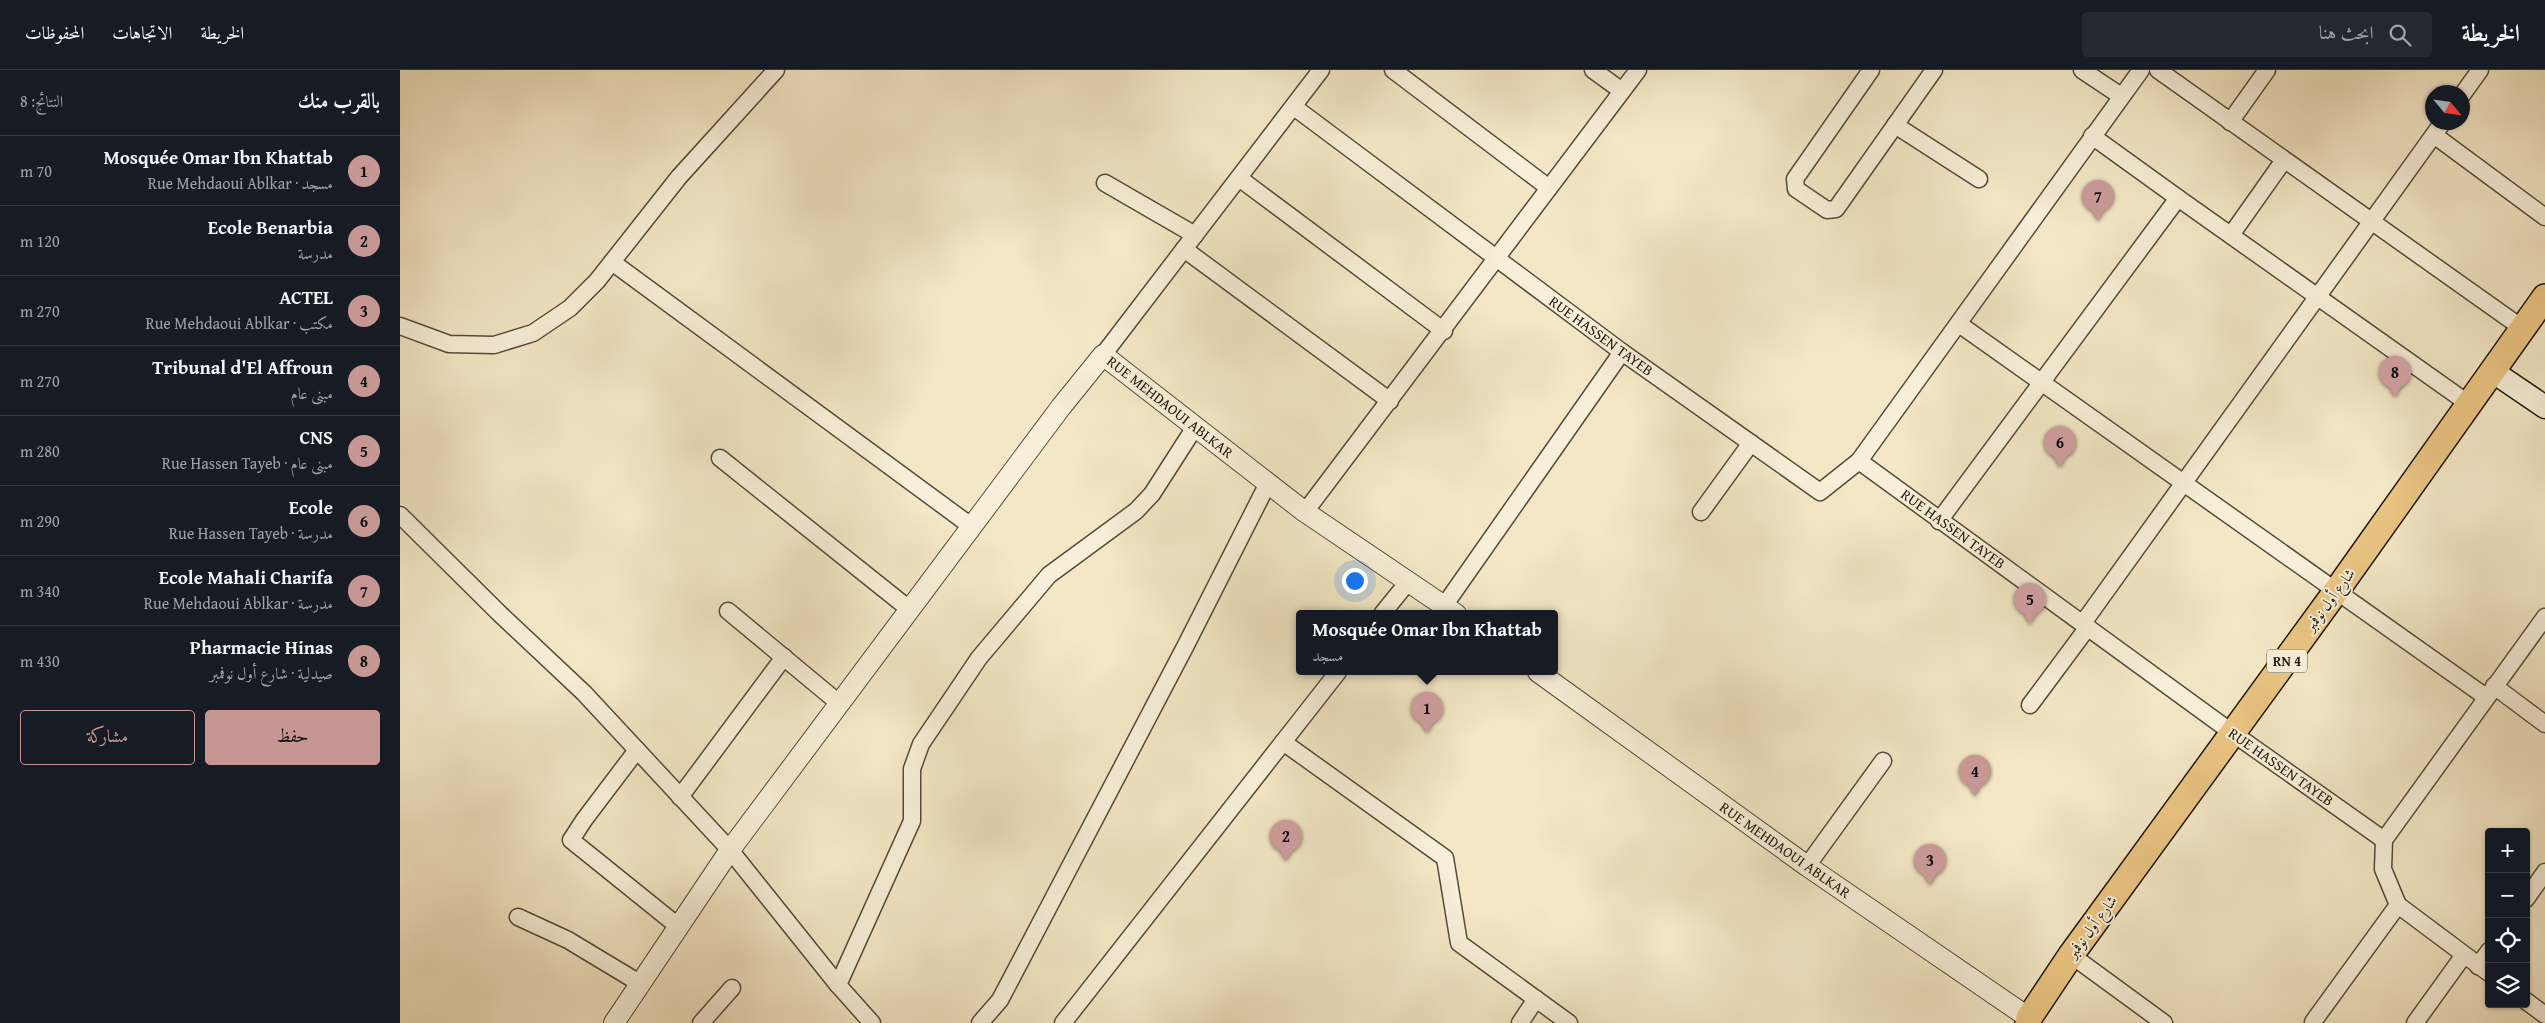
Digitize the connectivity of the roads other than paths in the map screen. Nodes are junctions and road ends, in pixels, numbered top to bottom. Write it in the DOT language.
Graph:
graph roads {
  1 [pos="776,70"];
  2 [pos="1393,70"];
  3 [pos="1593,70"];
  4 [pos="1638,70"];
  5 [pos="1871,70"];
  6 [pos="1934,70"];
  7 [pos="2082,70"];
  8 [pos="2141,70"];
  9 [pos="2158,70"];
  10 [pos="2267,70"];
  11 [pos="2480,70"];
  12 [pos="1319,71"];
  13 [pos="2469,85"];
  14 [pos="1622,91"];
  15 [pos="2121,96"];
  16 [pos="1294,107"];
  17 [pos="2230,122"];
  18 [pos="1895,125"];
  19 [pos="2437,130"];
  20 [pos="2439,130"];
  21 [pos="2092,136"];
  22 [pos="2284,160"];
  23 [pos="1239,178"];
  24 [pos="1978,179"];
  25 [pos="1105,183"];
  26 [pos="1550,188"];
  27 [pos="2178,198"];
  28 [pos="2545,217"];
  29 [pos="2372,221"];
  30 [pos="1195,235"];
  31 [pos="2230,235"];
  32 [pos="1184,249"];
  33 [pos="1497,259"];
  34 [pos="612,262"];
  35 [pos="2316,297"];
  36 [pos="2545,297"];
  37 [pos="1959,324"];
  38 [pos="400,326"];
  39 [pos="2522,328"];
  40 [pos="1444,331"];
  41 [pos="1622,352"];
  42 [pos="1103,355"];
  43 [pos="2492,370"];
  44 [pos="2042,381"];
  45 [pos="1390,402"];
  46 [pos="2469,404"];
  47 [pos="2545,407"];
  48 [pos="1195,426"];
  49 [pos="1751,443"];
  50 [pos="720,458"];
  51 [pos="1859,460"];
  52 [pos="2183,482"];
  53 [pos="1268,483"];
  54 [pos="1305,512"];
  55 [pos="1701,512"];
  56 [pos="400,515"];
  57 [pos="1940,520"];
  58 [pos="971,526"];
  59 [pos="1408,582"];
  60 [pos="2337,590"];
  61 [pos="909,609"];
  62 [pos="1385,610"];
  63 [pos="1450,610"];
  64 [pos="728,611"];
  65 [pos="2545,617"];
  66 [pos="2085,625"];
  67 [pos="784,657"];
  68 [pos="1336,675"];
  69 [pos="1542,675"];
  70 [pos="2490,692"];
  71 [pos="840,704"];
  72 [pos="2030,705"];
  73 [pos="2545,724"];
  74 [pos="2234,734"];
  75 [pos="1284,742"];
  76 [pos="637,750"];
  77 [pos="1883,761"];
  78 [pos="680,797"];
  79 [pos="2384,840"];
  80 [pos="730,850"];
  81 [pos="1807,866"];
  82 [pos="2545,872"];
  83 [pos="2530,893"];
  84 [pos="2398,905"];
  85 [pos="518,917"];
  86 [pos="679,927"];
  87 [pos="2071,954"];
  88 [pos="2464,955"];
  89 [pos="2484,970"];
  90 [pos="641,984"];
  91 [pos="838,986"];
  92 [pos="732,988"];
  93 [pos="1536,999"];
  94 [pos="2530,1004"];
  95 [pos="2545,1015"];
  96 [pos="2031,1021"];
  97 [pos="2312,1022"];
  98 [pos="614,1023"];
  99 [pos="701,1023"];
  100 [pos="872,1023"];
  101 [pos="980,1023"];
  102 [pos="1063,1023"];
  103 [pos="1520,1023"];
  104 [pos="1569,1023"];
  105 [pos="2164,1023"];
  106 [pos="2415,1023"];
  1 -- 34 [label="street"];
  2 -- 26 [label="street"];
  3 -- 14 [label="street"];
  4 -- 14 [label="street"];
  5 -- 18 [label="street"];
  6 -- 18 [label="street"];
  7 -- 15 [label="street"];
  8 -- 15 [label="street"];
  9 -- 17 [label="street"];
  10 -- 17 [label="street"];
  11 -- 13 [label="street"];
  12 -- 16 [label="street, RUE MEHDAOUI ABLKAR"];
  14 -- 26 [label="street"];
  15 -- 21 [label="street"];
  16 -- 23 [label="street, RUE MEHDAOUI ABLKAR"];
  16 -- 33 [label="street, RUE HASSEN TAYEB"];
  17 -- 22 [label="street"];
  18 -- 24 [label="street"];
  19 -- 29 [label="street"];
  20 -- 28 [label="street"];
  21 -- 27 [label="street"];
  21 -- 37 [label="street"];
  22 -- 29 [label="street"];
  22 -- 31 [label="street"];
  23 -- 30 [label="street, RUE MEHDAOUI ABLKAR"];
  23 -- 40 [label="street"];
  25 -- 30 [label="street"];
  26 -- 33 [label="street"];
  27 -- 31 [label="street"];
  27 -- 44 [label="street"];
  29 -- 35 [label="street"];
  29 -- 39 [label="street"];
  30 -- 32 [label="street, RUE MEHDAOUI ABLKAR"];
  31 -- 35 [label="street"];
  32 -- 42 [label="street, RUE MEHDAOUI ABLKAR"];
  32 -- 45 [label="street"];
  33 -- 40 [label="street"];
  33 -- 41 [label="street, RUE HASSEN TAYEB"];
  34 -- 38 [label="street"];
  34 -- 58 [label="street"];
  35 -- 46 [label="street"];
  35 -- 52 [label="street"];
  36 -- 39 [label="main road, شارع أول نوفمبر / RN 4"];
  37 -- 44 [label="street"];
  37 -- 51 [label="street"];
  39 -- 43 [label="main road, شارع أول نوفمبر / RN 4"];
  40 -- 45 [label="street"];
  41 -- 49 [label="street, RUE HASSEN TAYEB"];
  41 -- 63 [label="street"];
  42 -- 48 [label="street, RUE MEHDAOUI ABLKAR"];
  42 -- 58 [label="street"];
  43 -- 46 [label="main road, شارع أول نوفمبر / RN 4"];
  43 -- 47 [label="main road"];
  44 -- 52 [label="street"];
  44 -- 57 [label="street"];
  45 -- 54 [label="street"];
  46 -- 60 [label="main road, شارع أول نوفمبر / RN 4"];
  48 -- 53 [label="street, RUE MEHDAOUI ABLKAR"];
  48 -- 91 [label="street"];
  49 -- 51 [label="street, RUE HASSEN TAYEB"];
  49 -- 55 [label="street"];
  50 -- 61 [label="street"];
  51 -- 57 [label="street, RUE HASSEN TAYEB"];
  52 -- 60 [label="street"];
  52 -- 66 [label="street"];
  53 -- 54 [label="street, RUE MEHDAOUI ABLKAR"];
  53 -- 101 [label="street"];
  54 -- 59 [label="street, RUE MEHDAOUI ABLKAR"];
  56 -- 76 [label="street"];
  57 -- 66 [label="street, RUE HASSEN TAYEB"];
  58 -- 61 [label="street"];
  59 -- 62 [label="street"];
  59 -- 63 [label="street, RUE MEHDAOUI ABLKAR"];
  60 -- 70 [label="street"];
  60 -- 74 [label="main road, شارع أول نوفمبر / RN 4"];
  61 -- 71 [label="street"];
  64 -- 67 [label="street"];
  65 -- 70 [label="street"];
  66 -- 72 [label="street"];
  66 -- 74 [label="street, RUE HASSEN TAYEB"];
  67 -- 71 [label="street"];
  67 -- 78 [label="street"];
  68 -- 75 [label="street"];
  69 -- 81 [label="street, RUE MEHDAOUI ABLKAR"];
  70 -- 73 [label="street"];
  70 -- 79 [label="street"];
  71 -- 80 [label="street"];
  74 -- 79 [label="street, RUE HASSEN TAYEB"];
  74 -- 87 [label="main road, شارع أول نوفمبر / RN 4"];
  75 -- 93 [label="street"];
  75 -- 102 [label="street"];
  76 -- 78 [label="street"];
  76 -- 86 [label="street"];
  77 -- 81 [label="street"];
  78 -- 80 [label="street"];
  79 -- 84 [label="street"];
  80 -- 86 [label="street"];
  80 -- 91 [label="street"];
  81 -- 96 [label="street, RUE MEHDAOUI ABLKAR"];
  82 -- 83 [label="street"];
  84 -- 88 [label="street"];
  84 -- 97 [label="street"];
  85 -- 90 [label="street"];
  86 -- 90 [label="street"];
  87 -- 96 [label="main road, شارع أول نوفمبر / RN 4"];
  87 -- 105 [label="street"];
  88 -- 89 [label="street"];
  88 -- 106 [label="street"];
  90 -- 98 [label="street"];
  91 -- 100 [label="street"];
  92 -- 99 [label="street"];
  93 -- 103 [label="street"];
  93 -- 104 [label="street"];
  94 -- 95 [label="street"];
}
